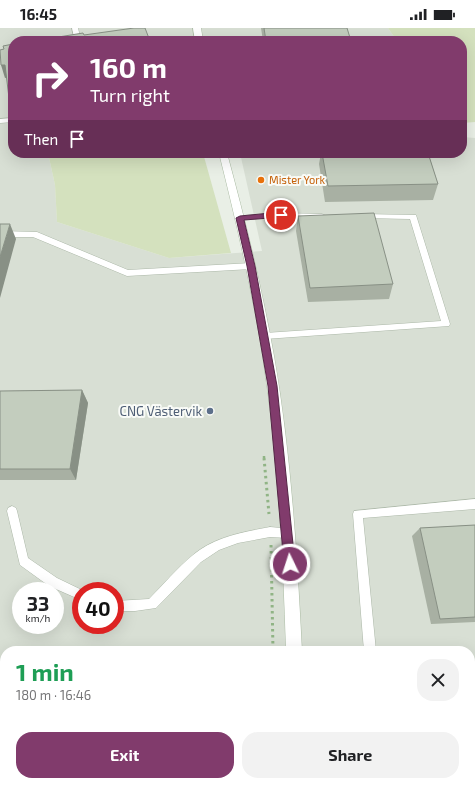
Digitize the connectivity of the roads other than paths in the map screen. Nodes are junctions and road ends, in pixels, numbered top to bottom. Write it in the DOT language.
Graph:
graph roads {
  1 [pos="224,158"];
  2 [pos="327,216"];
  3 [pos="358,216"];
  4 [pos="240,218"];
  5 [pos="0,234"];
  6 [pos="251,266"];
  7 [pos="265,336"];
  8 [pos="475,504"];
  9 [pos="12,511"];
  10 [pos="288,533"];
  11 [pos="72,591"];
  12 [pos="124,606"];
  13 [pos="294,646"];
  14 [pos="370,646"];
  1 -- 4 [label="street"];
  2 -- 4 [label="lane"];
  3 -- 7 [label="lane"];
  4 -- 6 [label="street"];
  5 -- 6 [label="lane"];
  6 -- 7 [label="street"];
  7 -- 10 [label="street"];
  8 -- 14 [label="lane"];
  9 -- 11 [label="lane"];
  10 -- 12 [label="lane"];
  10 -- 13 [label="street"];
}
